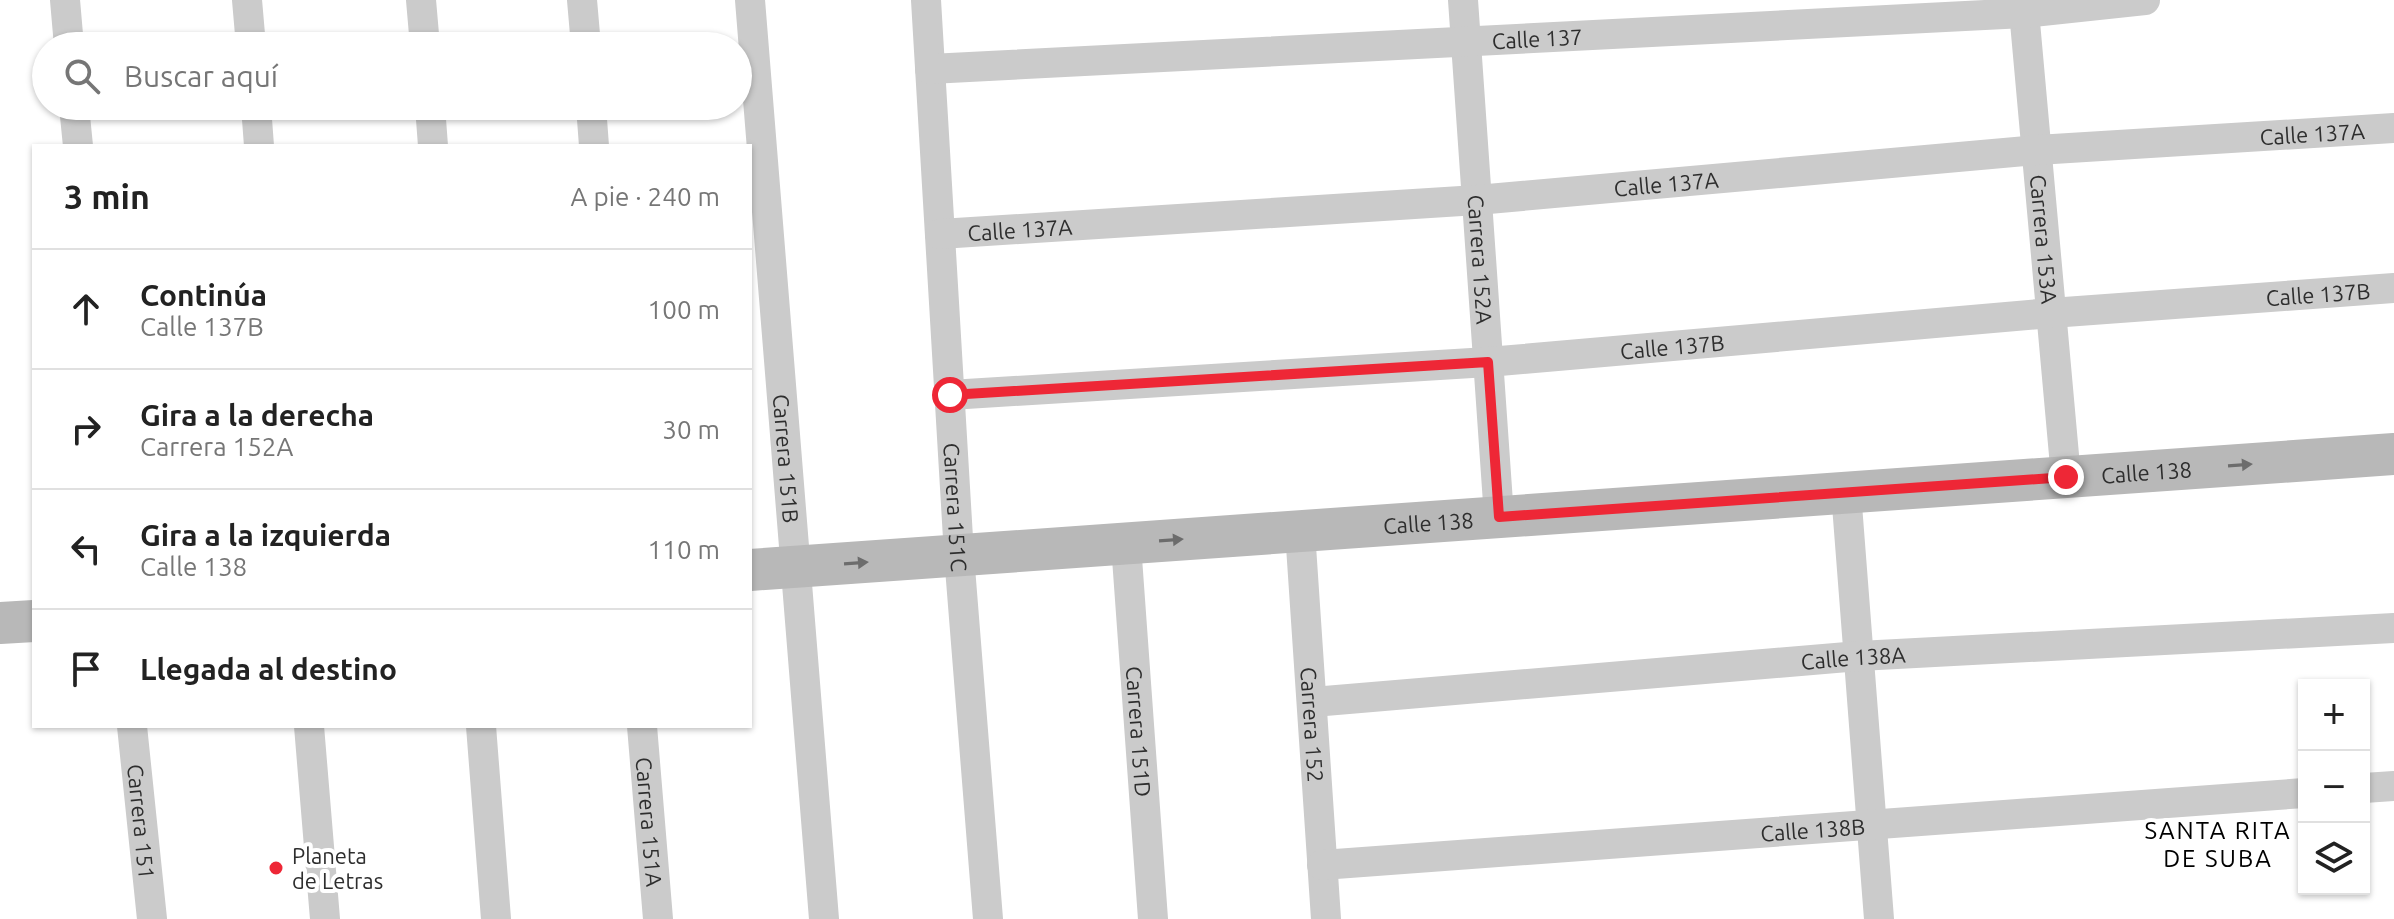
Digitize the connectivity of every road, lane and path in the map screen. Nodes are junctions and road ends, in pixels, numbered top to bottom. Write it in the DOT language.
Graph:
graph roads {
  1 [pos="65,0"];
  2 [pos="247,0"];
  3 [pos="421,0"];
  4 [pos="582,0"];
  5 [pos="750,0"];
  6 [pos="926,0"];
  7 [pos="1463,0"];
  8 [pos="2145,0"];
  9 [pos="2023,7"];
  10 [pos="68,32"];
  11 [pos="250,32"];
  12 [pos="424,32"];
  13 [pos="585,32"];
  14 [pos="1466,40"];
  15 [pos="930,69"];
  16 [pos="75,120"];
  17 [pos="257,120"];
  18 [pos="431,120"];
  19 [pos="592,120"];
  20 [pos="2394,128"];
  21 [pos="78,144"];
  22 [pos="259,144"];
  23 [pos="433,144"];
  24 [pos="594,144"];
  25 [pos="2037,150"];
  26 [pos="1477,200"];
  27 [pos="940,234"];
  28 [pos="2394,288"];
  29 [pos="2051,313"];
  30 [pos="1488,362"];
  31 [pos="950,395"];
  32 [pos="2393,460"];
  33 [pos="2066,477"];
  34 [pos="1846,492"];
  35 [pos="1499,517"];
  36 [pos="1300,531"];
  37 [pos="1126,544"];
  38 [pos="959,555"];
  39 [pos="795,567"];
  40 [pos="752,570"];
  41 [pos="32,621"];
  42 [pos="0,623"];
  43 [pos="2394,628"];
  44 [pos="1859,656"];
  45 [pos="1313,702"];
  46 [pos="132,728"];
  47 [pos="309,728"];
  48 [pos="481,728"];
  49 [pos="642,728"];
  50 [pos="2394,786"];
  51 [pos="2370,788"];
  52 [pos="2298,793"];
  53 [pos="1872,823"];
  54 [pos="1322,865"];
  55 [pos="152,919"];
  56 [pos="325,919"];
  57 [pos="496,919"];
  58 [pos="658,919"];
  59 [pos="824,919"];
  60 [pos="988,919"];
  61 [pos="1153,919"];
  62 [pos="1326,919"];
  63 [pos="1879,919"];
  1 -- 10 [label="street"];
  2 -- 11 [label="street"];
  3 -- 12 [label="street"];
  4 -- 13 [label="street"];
  5 -- 39 [label="street, Carrera 151B"];
  6 -- 15 [label="street, Carrera 151C"];
  7 -- 14 [label="street, Carrera 152A"];
  8 -- 9 [label="street, Calle 137"];
  9 -- 14 [label="street, Calle 137"];
  9 -- 25 [label="street, Carrera 153A"];
  14 -- 15 [label="street, Calle 137"];
  14 -- 26 [label="street, Carrera 152A"];
  15 -- 27 [label="street, Carrera 151C"];
  16 -- 21 [label="street"];
  17 -- 22 [label="street"];
  18 -- 23 [label="street"];
  19 -- 24 [label="street"];
  20 -- 25 [label="street, Calle 137A"];
  25 -- 26 [label="street, Calle 137A"];
  25 -- 29 [label="street, Carrera 153A"];
  26 -- 27 [label="street, Calle 137A"];
  26 -- 30 [label="street, Carrera 152A"];
  27 -- 31 [label="street, Carrera 151C"];
  28 -- 29 [label="street, Calle 137B"];
  29 -- 30 [label="street, Calle 137B"];
  29 -- 33 [label="street, Carrera 153A"];
  30 -- 31 [label="street, Calle 137B"];
  30 -- 35 [label="street, Carrera 152A"];
  31 -- 38 [label="street, Carrera 151C"];
  33 -- 32 [label="main road, Calle 138, one-way"];
  33 -- 34 [label="main road, Calle 138"];
  34 -- 35 [label="main road, Calle 138"];
  34 -- 44 [label="street"];
  35 -- 36 [label="main road, Calle 138"];
  37 -- 36 [label="main road, Calle 138, one-way"];
  36 -- 45 [label="street, Carrera 152"];
  37 -- 38 [label="main road, Calle 138"];
  37 -- 61 [label="street, Carrera 151D"];
  39 -- 38 [label="main road, Calle 138, one-way"];
  38 -- 60 [label="street, Carrera 151C"];
  39 -- 40 [label="main road, Calle 138"];
  39 -- 59 [label="street, Carrera 151B"];
  41 -- 42 [label="main road"];
  43 -- 44 [label="street, Calle 138A"];
  44 -- 45 [label="street, Calle 138A"];
  44 -- 53 [label="street"];
  45 -- 54 [label="street, Carrera 152"];
  46 -- 55 [label="street, Carrera 151"];
  47 -- 56 [label="street"];
  48 -- 57 [label="street"];
  49 -- 58 [label="street, Carrera 151A"];
  50 -- 51 [label="street"];
  52 -- 53 [label="street, Calle 138B"];
  53 -- 54 [label="street, Calle 138B"];
  53 -- 63 [label="street"];
  54 -- 62 [label="street, Carrera 152"];
}
